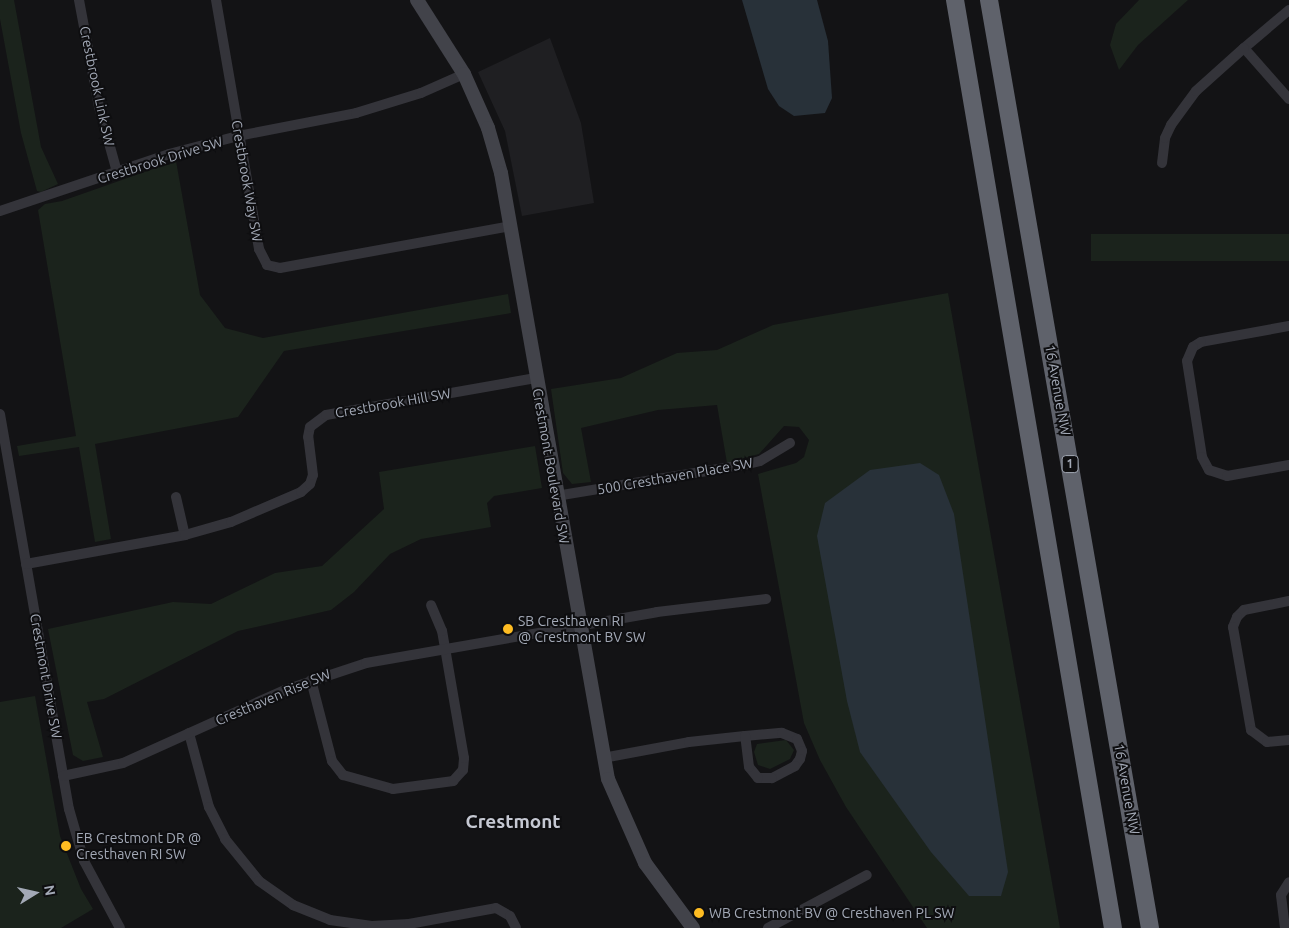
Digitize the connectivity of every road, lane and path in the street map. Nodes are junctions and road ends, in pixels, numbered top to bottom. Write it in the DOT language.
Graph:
graph roads {
  1 [pos="79,0"];
  2 [pos="216,0"];
  3 [pos="417,0"];
  4 [pos="955,0"];
  5 [pos="990,0"];
  6 [pos="1289,10"];
  7 [pos="1244,48"];
  8 [pos="464,74"];
  9 [pos="1289,99"];
  10 [pos="238,136"];
  11 [pos="1162,163"];
  12 [pos="117,172"];
  13 [pos="0,211"];
  14 [pos="510,226"];
  15 [pos="1289,326"];
  16 [pos="536,378"];
  17 [pos="0,414"];
  18 [pos="790,443"];
  19 [pos="1289,465"];
  20 [pos="5,471"];
  21 [pos="556,496"];
  22 [pos="176,497"];
  23 [pos="185,535"];
  24 [pos="26,564"];
  25 [pos="766,599"];
  26 [pos="1289,601"];
  27 [pos="431,605"];
  28 [pos="579,625"];
  29 [pos="445,648"];
  30 [pos="311,680"];
  31 [pos="189,734"];
  32 [pos="745,736"];
  33 [pos="1289,740"];
  34 [pos="603,758"];
  35 [pos="63,776"];
  36 [pos="867,875"];
  37 [pos="1289,882"];
  38 [pos="120,928"];
  39 [pos="516,928"];
  40 [pos="693,928"];
  41 [pos="768,928"];
  42 [pos="1113,928"];
  43 [pos="1150,928"];
  44 [pos="1285,928"];
  1 -- 12 [label="street, Crestbrook Link SW"];
  2 -- 10 [label="street, Crestbrook Way SW"];
  3 -- 8 [label="street, Crestmont Boulevard SW"];
  4 -- 42 [label="highway"];
  5 -- 43 [label="highway, 16 Avenue NW / 1"];
  6 -- 7 [label="street"];
  7 -- 9 [label="street"];
  7 -- 11 [label="street"];
  8 -- 10 [label="street, Crestbrook Drive SW"];
  8 -- 14 [label="street, Crestmont Boulevard SW"];
  10 -- 12 [label="street, Crestbrook Drive SW"];
  10 -- 14 [label="street, Crestbrook Way SW"];
  12 -- 13 [label="street, Crestbrook Drive SW"];
  14 -- 16 [label="street, Crestmont Boulevard SW"];
  15 -- 19 [label="street"];
  16 -- 21 [label="street, Crestmont Boulevard SW"];
  16 -- 23 [label="street, Crestbrook Hill SW"];
  17 -- 20 [label="street, Crestmont Drive SW"];
  18 -- 21 [label="street, 500 Cresthaven Place SW"];
  20 -- 24 [label="street, Crestmont Drive SW"];
  21 -- 28 [label="street, Crestmont Boulevard SW"];
  22 -- 23 [label="street"];
  23 -- 24 [label="street, Crestbrook Hill SW"];
  24 -- 35 [label="street, Crestmont Drive SW"];
  25 -- 28 [label="street, Cresthaven Rise SW"];
  26 -- 33 [label="street"];
  27 -- 29 [label="street"];
  28 -- 29 [label="street, Cresthaven Rise SW"];
  28 -- 34 [label="street, Crestmont Boulevard SW"];
  29 -- 30 [label="street, Cresthaven Rise SW"];
  29 -- 30 [label="street"];
  30 -- 31 [label="street, Cresthaven Rise SW"];
  31 -- 35 [label="street, Cresthaven Rise SW"];
  31 -- 39 [label="street"];
  32 -- 32 [label="street"];
  32 -- 34 [label="street"];
  34 -- 40 [label="street, Crestmont Boulevard SW"];
  35 -- 38 [label="street, Crestmont Drive SW"];
  36 -- 41 [label="street"];
  37 -- 44 [label="street"];
}
